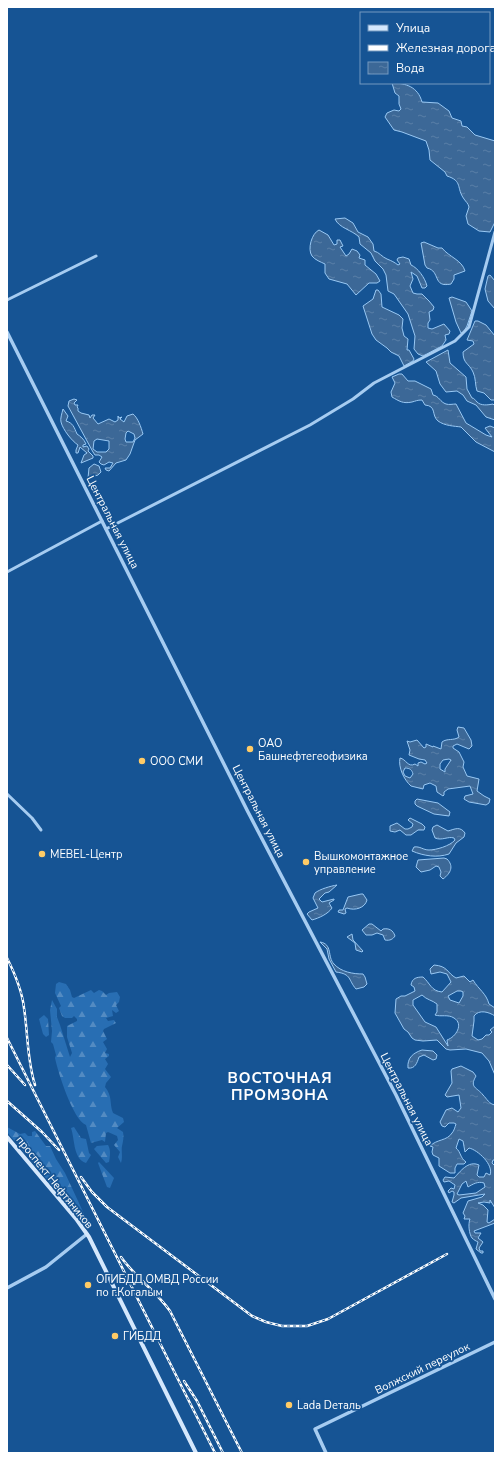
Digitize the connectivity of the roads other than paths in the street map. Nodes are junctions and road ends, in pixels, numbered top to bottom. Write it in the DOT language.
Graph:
graph roads {
  1 [pos="495,232"];
  2 [pos="96,256"];
  3 [pos="7,300"];
  4 [pos="7,332"];
  5 [pos="102,521"];
  6 [pos="106,529"];
  7 [pos="7,572"];
  8 [pos="7,794"];
  9 [pos="41,830"];
  10 [pos="7,1137"];
  11 [pos="87,1234"];
  12 [pos="7,1288"];
  13 [pos="495,1299"];
  14 [pos="495,1342"];
  15 [pos="196,1453"];
  16 [pos="326,1453"];
  1 -- 6 [label="street"];
  2 -- 3 [label="street"];
  4 -- 5 [label="street, Центральная улица"];
  5 -- 6 [label="street, Центральная улица"];
  5 -- 7 [label="street"];
  6 -- 13 [label="street, Центральная улица"];
  8 -- 9 [label="street"];
  10 -- 11 [label="main road, проспект Нефтяников"];
  11 -- 12 [label="street"];
  11 -- 15 [label="main road, проспект Нефтяников"];
  14 -- 16 [label="street, Волжский переулок"];
}
